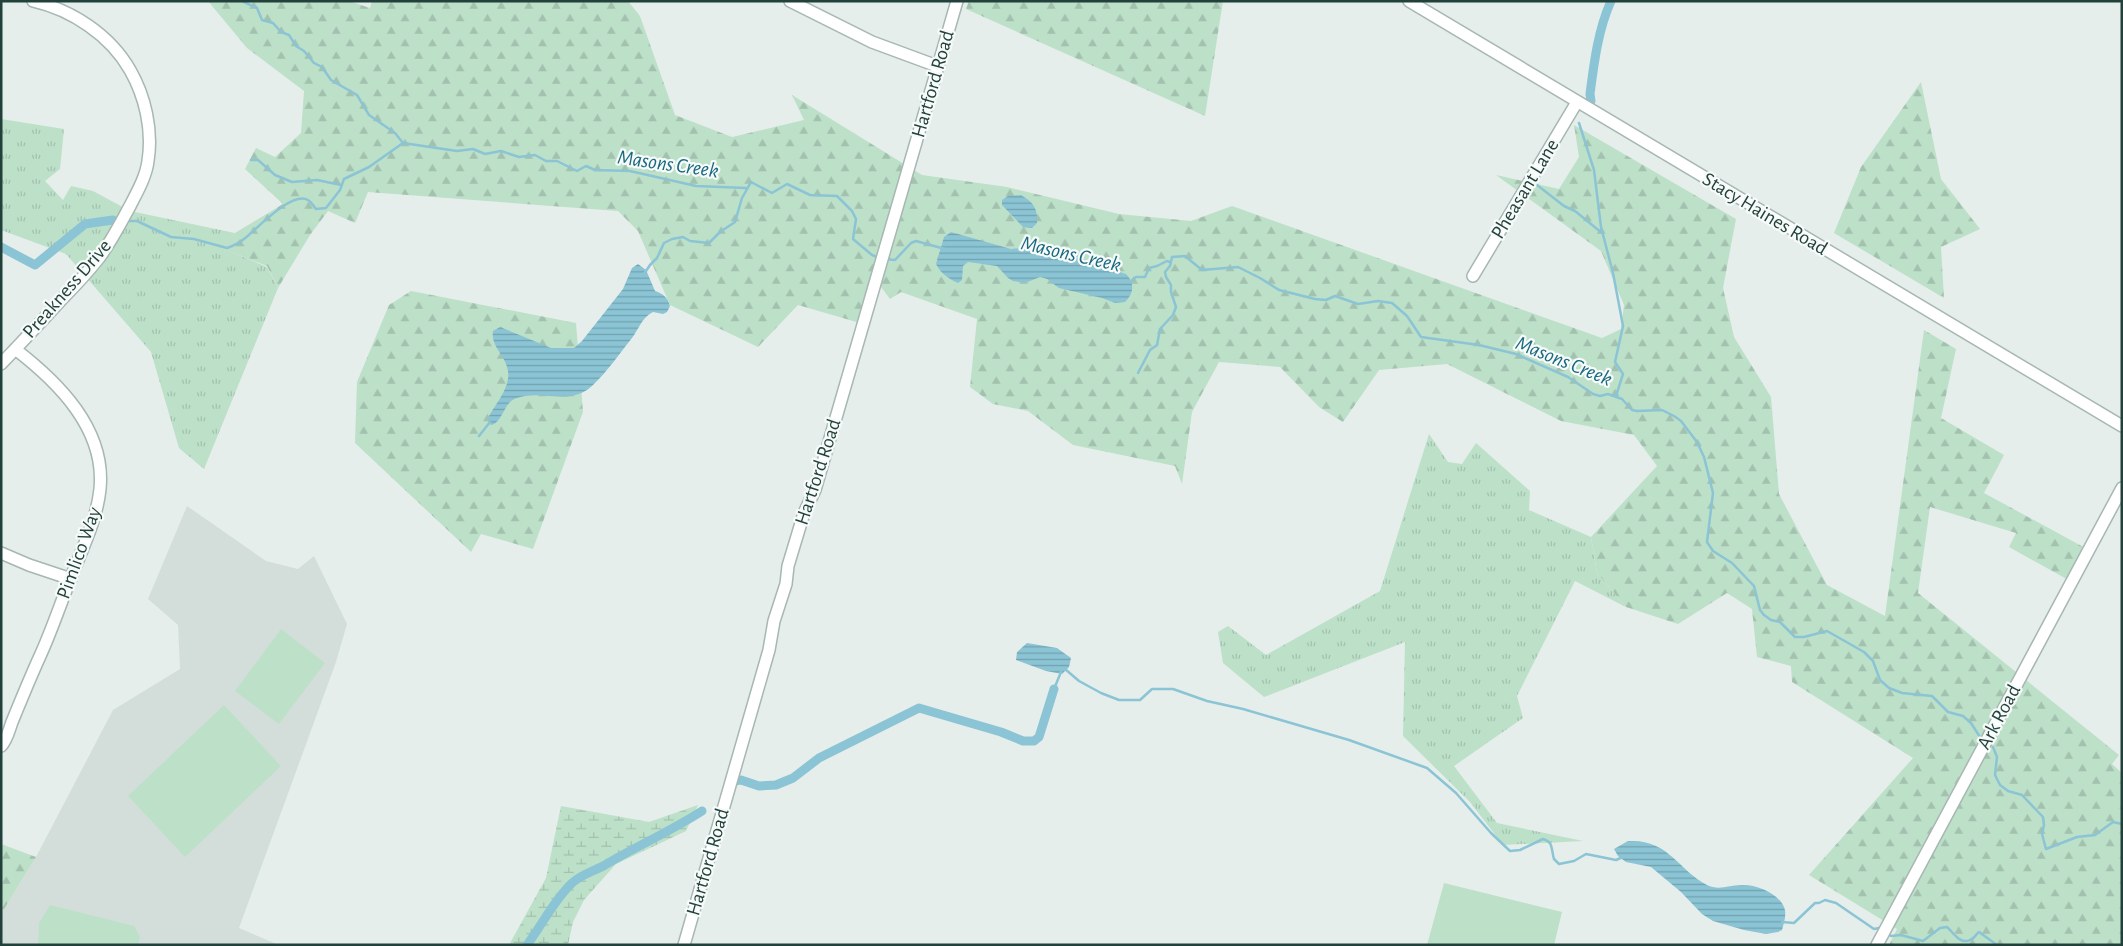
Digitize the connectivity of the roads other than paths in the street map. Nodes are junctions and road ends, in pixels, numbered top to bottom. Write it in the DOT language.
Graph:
graph roads {
  1 [pos="34,1"];
  2 [pos="790,1"];
  3 [pos="957,1"];
  4 [pos="1409,1"];
  5 [pos="937,66"];
  6 [pos="1577,102"];
  7 [pos="1473,276"];
  8 [pos="15,349"];
  9 [pos="1,364"];
  10 [pos="2122,426"];
  11 [pos="2122,488"];
  12 [pos="1,553"];
  13 [pos="71,579"];
  14 [pos="1,746"];
  15 [pos="684,945"];
  16 [pos="1877,945"];
  1 -- 8 [label="street, Preakness Drive"];
  2 -- 5 [label="street"];
  3 -- 5 [label="street, Hartford Road"];
  4 -- 6 [label="street, Stacy Haines Road"];
  5 -- 15 [label="street, Hartford Road"];
  6 -- 7 [label="street, Pheasant Lane"];
  6 -- 10 [label="street, Stacy Haines Road"];
  8 -- 9 [label="street, Preakness Drive"];
  8 -- 13 [label="street, Pimlico Way"];
  11 -- 16 [label="street, Ark Road"];
  12 -- 13 [label="street"];
  13 -- 14 [label="street, Pimlico Way"];
}
